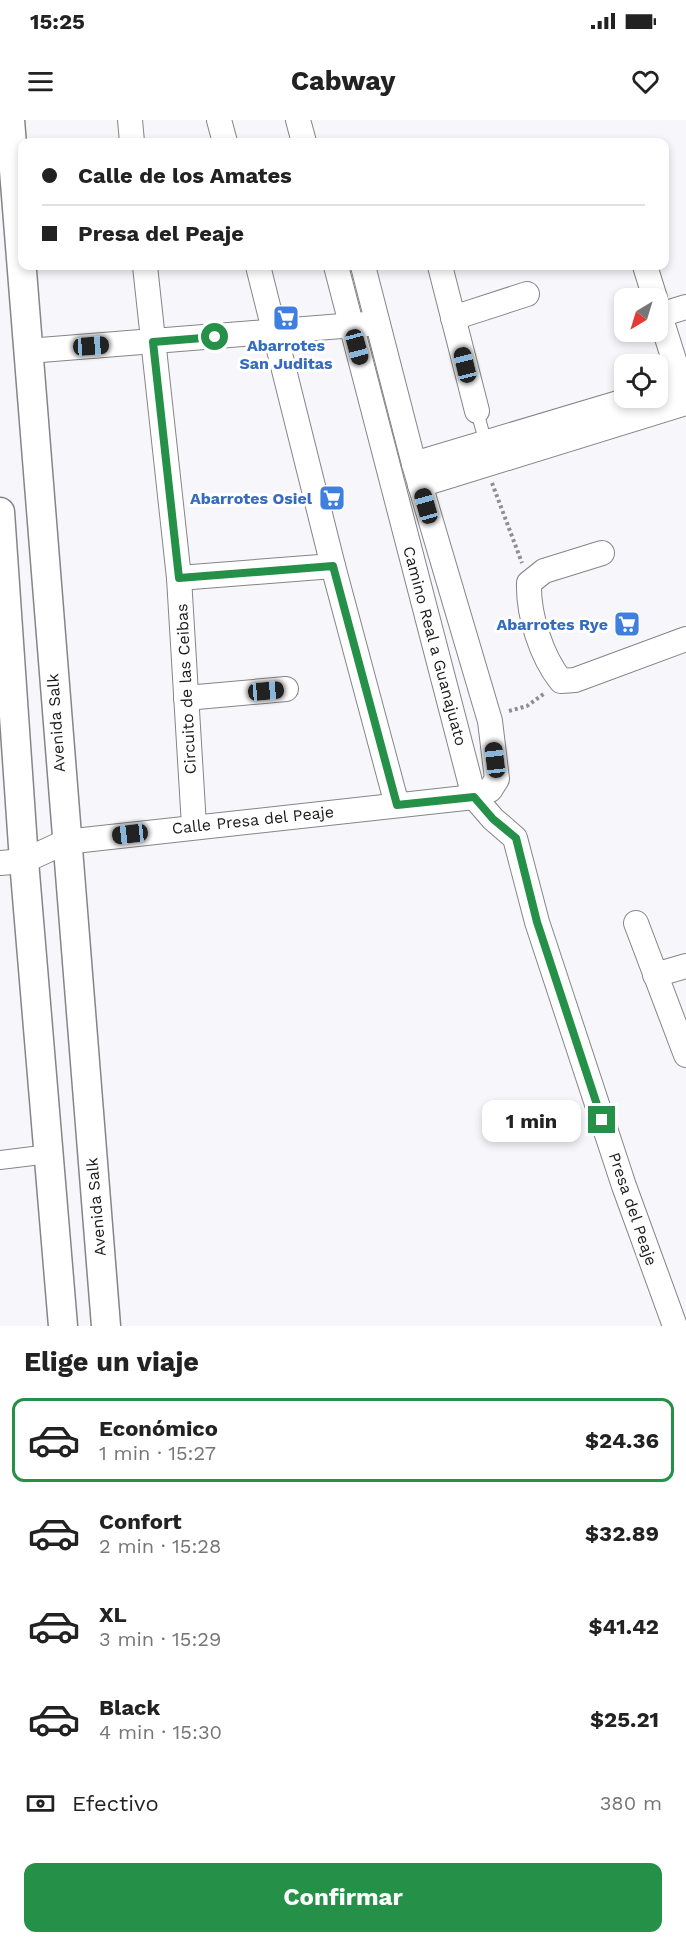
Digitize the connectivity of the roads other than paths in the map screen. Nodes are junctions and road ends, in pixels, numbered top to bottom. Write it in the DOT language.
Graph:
graph roads {
  1 [pos="10,120"];
  2 [pos="130,120"];
  3 [pos="219,120"];
  4 [pos="298,120"];
  5 [pos="132,138"];
  6 [pos="224,138"];
  7 [pos="303,138"];
  8 [pos="11,267"];
  9 [pos="145,270"];
  10 [pos="259,270"];
  11 [pos="337,270"];
  12 [pos="364,270"];
  13 [pos="441,270"];
  14 [pos="646,270"];
  15 [pos="652,288"];
  16 [pos="527,294"];
  17 [pos="668,306"];
  18 [pos="686,307"];
  19 [pos="453,318"];
  20 [pos="378,323"];
  21 [pos="351,325"];
  22 [pos="276,332"];
  23 [pos="668,340"];
  24 [pos="153,342"];
  25 [pos="28,351"];
  26 [pos="668,391"];
  27 [pos="685,392"];
  28 [pos="614,406"];
  29 [pos="477,411"];
  30 [pos="479,456"];
  31 [pos="417,475"];
  32 [pos="0,512"];
  33 [pos="602,553"];
  34 [pos="333,566"];
  35 [pos="179,578"];
  36 [pos="686,639"];
  37 [pos="286,689"];
  38 [pos="186,698"];
  39 [pos="474,797"];
  40 [pos="397,805"];
  41 [pos="194,826"];
  42 [pos="65,842"];
  43 [pos="12,862"];
  44 [pos="636,923"];
  45 [pos="686,966"];
  46 [pos="655,975"];
  47 [pos="686,1055"];
  48 [pos="49,1154"];
  49 [pos="0,1160"];
  50 [pos="63,1326"];
  51 [pos="106,1326"];
  52 [pos="675,1326"];
  1 -- 8 [label="street, Avenida Salk"];
  2 -- 5 [label="street"];
  3 -- 6 [label="street"];
  4 -- 7 [label="street"];
  8 -- 25 [label="street, Avenida Salk"];
  9 -- 24 [label="street, Circuito de las Ceibas"];
  10 -- 22 [label="street"];
  11 -- 21 [label="street, Camino Real a Guanajuato"];
  12 -- 20 [label="street, Camino Real a Guanajuato"];
  13 -- 19 [label="street"];
  14 -- 15 [label="street"];
  16 -- 19 [label="street"];
  17 -- 18 [label="street"];
  19 -- 29 [label="street"];
  20 -- 21 [label="street"];
  20 -- 31 [label="street, Camino Real a Guanajuato"];
  21 -- 22 [label="street"];
  21 -- 39 [label="street, Camino Real a Guanajuato"];
  22 -- 24 [label="street"];
  22 -- 34 [label="street"];
  23 -- 27 [label="street"];
  24 -- 25 [label="street"];
  24 -- 35 [label="street, Circuito de las Ceibas"];
  25 -- 42 [label="street, Avenida Salk"];
  26 -- 27 [label="street"];
  27 -- 30 [label="street"];
  28 -- 30 [label="street"];
  29 -- 30 [label="lane"];
  30 -- 31 [label="street"];
  31 -- 39 [label="street, Camino Real a Guanajuato"];
  32 -- 43 [label="street"];
  33 -- 36 [label="street"];
  34 -- 35 [label="street"];
  34 -- 40 [label="street"];
  35 -- 38 [label="street, Circuito de las Ceibas"];
  37 -- 38 [label="street"];
  38 -- 41 [label="street, Circuito de las Ceibas"];
  39 -- 40 [label="street, Calle Presa del Peaje"];
  39 -- 52 [label="street, Presa del Peaje"];
  40 -- 41 [label="street, Calle Presa del Peaje"];
  41 -- 42 [label="street, Calle Presa del Peaje"];
  42 -- 43 [label="street, Calle Presa del Peaje"];
  42 -- 51 [label="street, Avenida Salk"];
  43 -- 48 [label="street"];
  44 -- 46 [label="street"];
  45 -- 46 [label="street"];
  46 -- 47 [label="street"];
  48 -- 49 [label="street"];
  48 -- 50 [label="street"];
}
